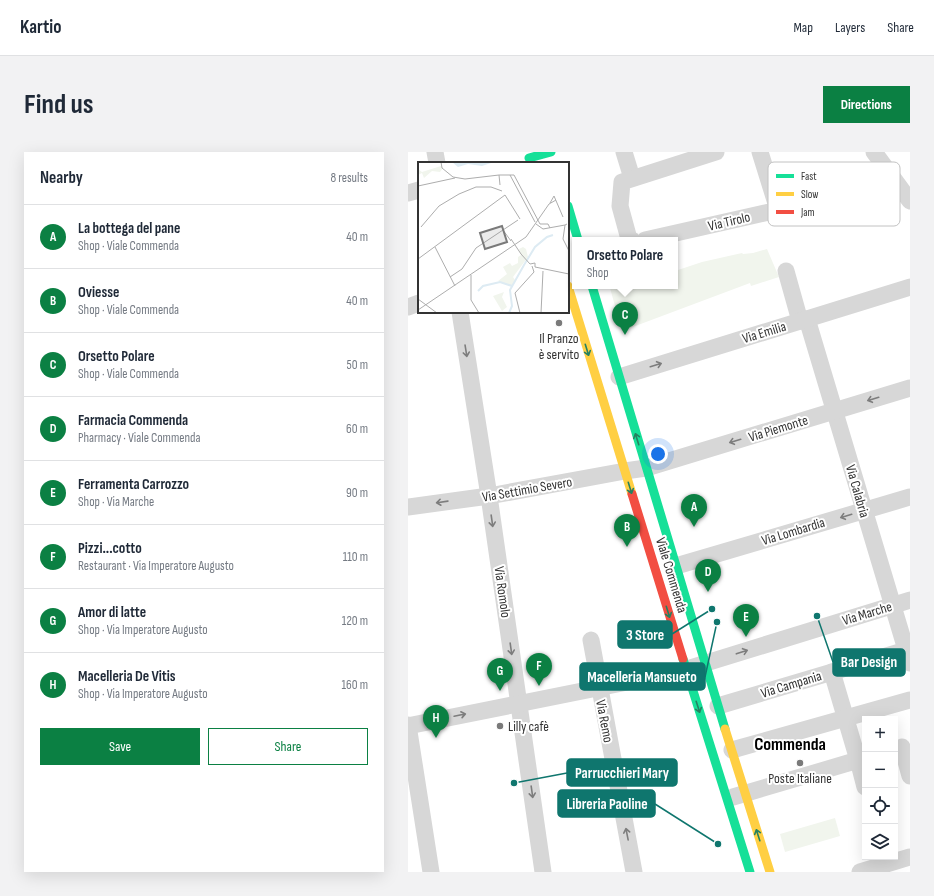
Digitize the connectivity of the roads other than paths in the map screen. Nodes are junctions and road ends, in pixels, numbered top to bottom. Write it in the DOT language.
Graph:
graph roads {
  1 [pos="436,152"];
  2 [pos="551,152"];
  3 [pos="624,152"];
  4 [pos="716,152"];
  5 [pos="760,152"];
  6 [pos="874,152"];
  7 [pos="529,158"];
  8 [pos="437,162"];
  9 [pos="555,162"];
  10 [pos="881,162"];
  11 [pos="632,178"];
  12 [pos="768,178"];
  13 [pos="900,187"];
  14 [pos="418,190"];
  15 [pos="408,194"];
  16 [pos="910,201"];
  17 [pos="569,209"];
  18 [pos="768,212"];
  19 [pos="577,237"];
  20 [pos="628,237"];
  21 [pos="658,237"];
  22 [pos="786,271"];
  23 [pos="910,287"];
  24 [pos="569,289"];
  25 [pos="593,289"];
  26 [pos="418,303"];
  27 [pos="408,307"];
  28 [pos="460,313"];
  29 [pos="803,320"];
  30 [pos="619,377"];
  31 [pos="910,388"];
  32 [pos="835,410"];
  33 [pos="646,468"];
  34 [pos="625,471"];
  35 [pos="489,496"];
  36 [pos="910,497"];
  37 [pos="408,507"];
  38 [pos="864,510"];
  39 [pos="676,566"];
  40 [pos="910,600"];
  41 [pos="892,605"];
  42 [pos="591,640"];
  43 [pos="909,654"];
  44 [pos="705,664"];
  45 [pos="686,670"];
  46 [pos="832,672"];
  47 [pos="599,687"];
  48 [pos="910,700"];
  49 [pos="519,703"];
  50 [pos="718,706"];
  51 [pos="846,718"];
  52 [pos="408,726"];
  53 [pos="902,746"];
  54 [pos="732,750"];
  55 [pos="862,759"];
  56 [pos="910,776"];
  57 [pos="745,794"];
  58 [pos="727,799"];
  59 [pos="910,857"];
  60 [pos="885,864"];
  61 [pos="431,872"];
  62 [pos="543,872"];
  63 [pos="634,872"];
  64 [pos="750,872"];
  65 [pos="770,872"];
  66 [pos="860,872"];
  1 -- 8 [label="street"];
  2 -- 7 [label="street"];
  2 -- 9 [label="street"];
  3 -- 11 [label="street"];
  4 -- 11 [label="street"];
  5 -- 12 [label="street, Via Tirolo"];
  6 -- 10 [label="street"];
  11 -- 20 [label="street"];
  13 -- 16 [label="street"];
  14 -- 15 [label="street"];
  17 -- 19 [label="street"];
  18 -- 21 [label="street, Via Tirolo"];
  22 -- 29 [label="street, Via Calabria"];
  23 -- 29 [label="street, Via Emilia"];
  24 -- 34 [label="street, Viale Commenda, one-way"];
  25 -- 30 [label="street, Viale Commenda"];
  26 -- 27 [label="street"];
  28 -- 35 [label="street, Via Romolo, one-way"];
  30 -- 29 [label="street, Via Emilia, one-way"];
  29 -- 32 [label="street, Via Calabria"];
  33 -- 30 [label="street, Viale Commenda, one-way"];
  31 -- 32 [label="street, Via Piemonte, one-way"];
  32 -- 33 [label="street, Via Piemonte, one-way"];
  32 -- 38 [label="street, Via Calabria"];
  33 -- 34 [label="street, Via Settimio Severo"];
  33 -- 39 [label="street, Viale Commenda"];
  34 -- 35 [label="street, Via Settimio Severo"];
  34 -- 45 [label="street, Viale Commenda, one-way"];
  35 -- 37 [label="street, Via Settimio Severo, one-way"];
  35 -- 49 [label="street, Via Romolo, one-way"];
  36 -- 38 [label="street, Via Lombardia"];
  38 -- 39 [label="street, Via Lombardia, one-way"];
  38 -- 41 [label="street, Via Calabria"];
  39 -- 44 [label="street, Viale Commenda"];
  40 -- 41 [label="street, Via Marche"];
  41 -- 43 [label="street, Via Calabria"];
  44 -- 41 [label="street, Via Marche, one-way"];
  42 -- 47 [label="street, Via Remo"];
  43 -- 46 [label="street, Via Campania"];
  44 -- 45 [label="street, Via Marche"];
  44 -- 50 [label="street, Viale Commenda"];
  45 -- 47 [label="street, Via Marche"];
  45 -- 58 [label="street, Viale Commenda, one-way"];
  46 -- 50 [label="street, Via Campania"];
  46 -- 51 [label="street"];
  47 -- 49 [label="street, Via Marche"];
  63 -- 47 [label="street, Via Remo, one-way"];
  48 -- 51 [label="street"];
  52 -- 49 [label="street, Via Marche, one-way"];
  49 -- 62 [label="street, Via Romolo, one-way"];
  50 -- 54 [label="street, Viale Commenda"];
  51 -- 54 [label="street"];
  51 -- 55 [label="street"];
  52 -- 61 [label="street"];
  53 -- 56 [label="street"];
  54 -- 57 [label="street, Viale Commenda"];
  55 -- 57 [label="street"];
  57 -- 58 [label="street"];
  65 -- 57 [label="street, Viale Commenda, one-way"];
  58 -- 64 [label="street, Viale Commenda"];
  59 -- 60 [label="street"];
  60 -- 66 [label="street"];
}
